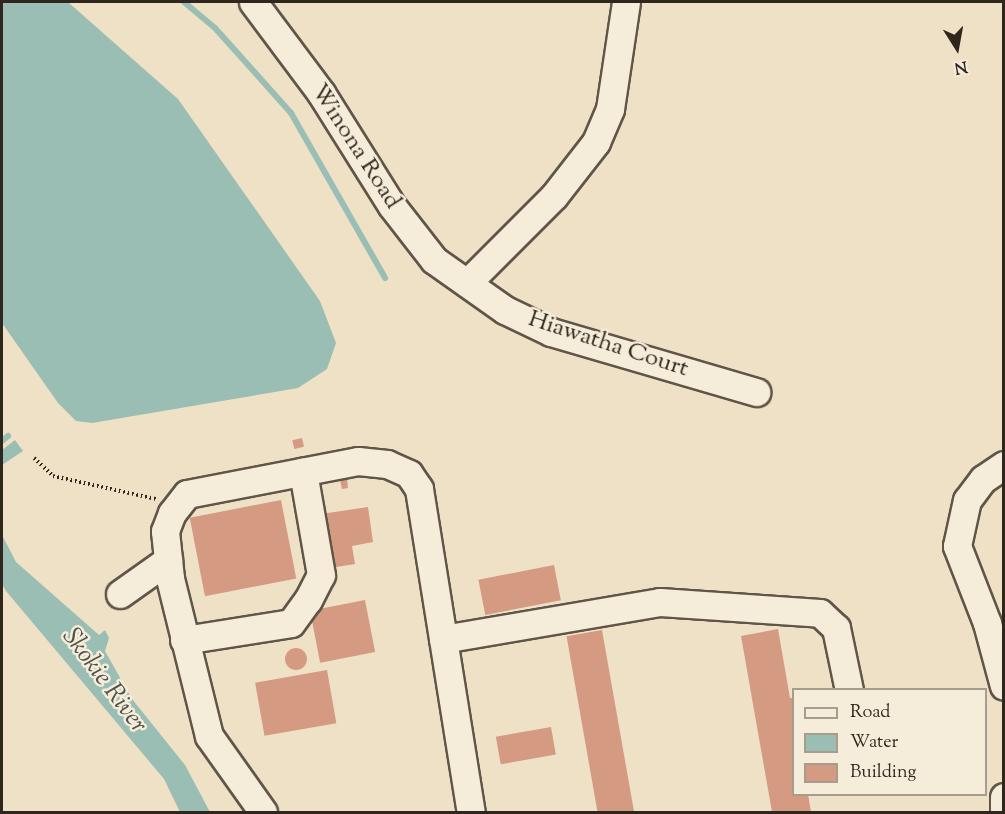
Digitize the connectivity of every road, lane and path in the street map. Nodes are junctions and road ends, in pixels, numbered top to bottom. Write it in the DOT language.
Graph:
graph roads {
  1 [pos="253,2"];
  2 [pos="626,2"];
  3 [pos="467,283"];
  4 [pos="756,392"];
  5 [pos="34,458"];
  6 [pos="1004,465"];
  7 [pos="303,472"];
  8 [pos="177,507"];
  9 [pos="168,560"];
  10 [pos="120,594"];
  11 [pos="443,639"];
  12 [pos="184,640"];
  13 [pos="1004,686"];
  14 [pos="849,688"];
  15 [pos="1004,797"];
  16 [pos="1004,808"];
  17 [pos="263,813"];
  18 [pos="471,813"];
  1 -- 3 [label="street, Winona Road"];
  2 -- 3 [label="street"];
  3 -- 4 [label="street, Hiawatha Court"];
  5 -- 8 [label="path"];
  6 -- 13 [label="street"];
  7 -- 8 [label="street"];
  7 -- 11 [label="street"];
  7 -- 12 [label="street"];
  8 -- 9 [label="street"];
  9 -- 10 [label="street"];
  9 -- 12 [label="street"];
  11 -- 14 [label="street"];
  11 -- 18 [label="street"];
  12 -- 17 [label="street"];
  15 -- 16 [label="street"];
}
